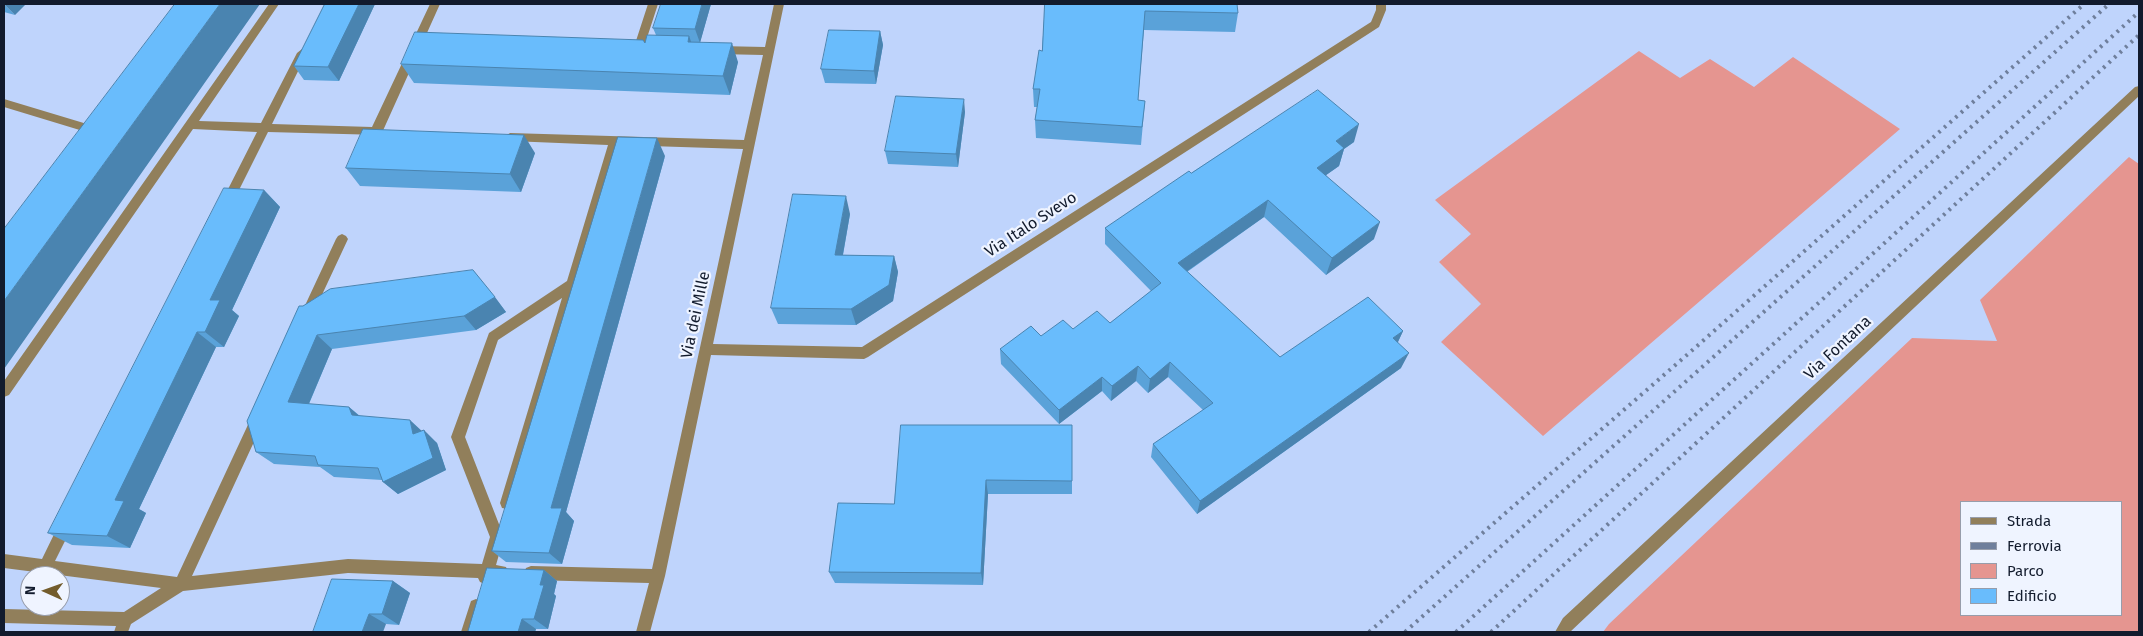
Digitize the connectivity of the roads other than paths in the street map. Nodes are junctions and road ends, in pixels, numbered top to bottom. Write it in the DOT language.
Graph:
graph roads {
  1 [pos="274,4"];
  2 [pos="435,4"];
  3 [pos="641,4"];
  4 [pos="653,4"];
  5 [pos="779,4"];
  6 [pos="1381,4"];
  7 [pos="648,18"];
  8 [pos="309,39"];
  9 [pos="639,47"];
  10 [pos="704,49"];
  11 [pos="769,51"];
  12 [pos="2139,90"];
  13 [pos="4,102"];
  14 [pos="190,125"];
  15 [pos="83,127"];
  16 [pos="264,128"];
  17 [pos="495,136"];
  18 [pos="615,141"];
  19 [pos="749,146"];
  20 [pos="220,216"];
  21 [pos="342,239"];
  22 [pos="572,285"];
  23 [pos="300,327"];
  24 [pos="706,349"];
  25 [pos="4,391"];
  26 [pos="263,407"];
  27 [pos="72,515"];
  28 [pos="497,537"];
  29 [pos="4,561"];
  30 [pos="38,566"];
  31 [pos="46,566"];
  32 [pos="348,566"];
  33 [pos="70,570"];
  34 [pos="487,572"];
  35 [pos="658,576"];
  36 [pos="342,582"];
  37 [pos="181,584"];
  38 [pos="4,616"];
  39 [pos="123,626"];
  40 [pos="468,632"];
  41 [pos="644,632"];
  42 [pos="1562,632"];
  1 -- 14 [label="street"];
  2 -- 16 [label="street"];
  3 -- 7 [label="street"];
  4 -- 7 [label="street"];
  5 -- 11 [label="street, Via dei Mille"];
  6 -- 24 [label="street, Via Italo Svevo"];
  7 -- 9 [label="street"];
  8 -- 16 [label="street"];
  10 -- 11 [label="street"];
  11 -- 19 [label="street, Via dei Mille"];
  12 -- 42 [label="street, Via Fontana"];
  13 -- 15 [label="street"];
  14 -- 16 [label="street"];
  14 -- 25 [label="street"];
  16 -- 20 [label="street"];
  17 -- 18 [label="street"];
  18 -- 19 [label="street"];
  18 -- 22 [label="street"];
  19 -- 24 [label="street, Via dei Mille"];
  21 -- 23 [label="street"];
  22 -- 28 [label="street"];
  22 -- 28 [label="street"];
  24 -- 35 [label="street, Via dei Mille"];
  26 -- 37 [label="street"];
  27 -- 31 [label="street"];
  28 -- 34 [label="street"];
  29 -- 30 [label="street"];
  32 -- 34 [label="street"];
  32 -- 36 [label="street"];
  32 -- 37 [label="street"];
  33 -- 37 [label="street"];
  34 -- 35 [label="street"];
  34 -- 40 [label="street"];
  35 -- 41 [label="street, Via dei Mille"];
  37 -- 39 [label="street"];
  38 -- 39 [label="street"];
}
